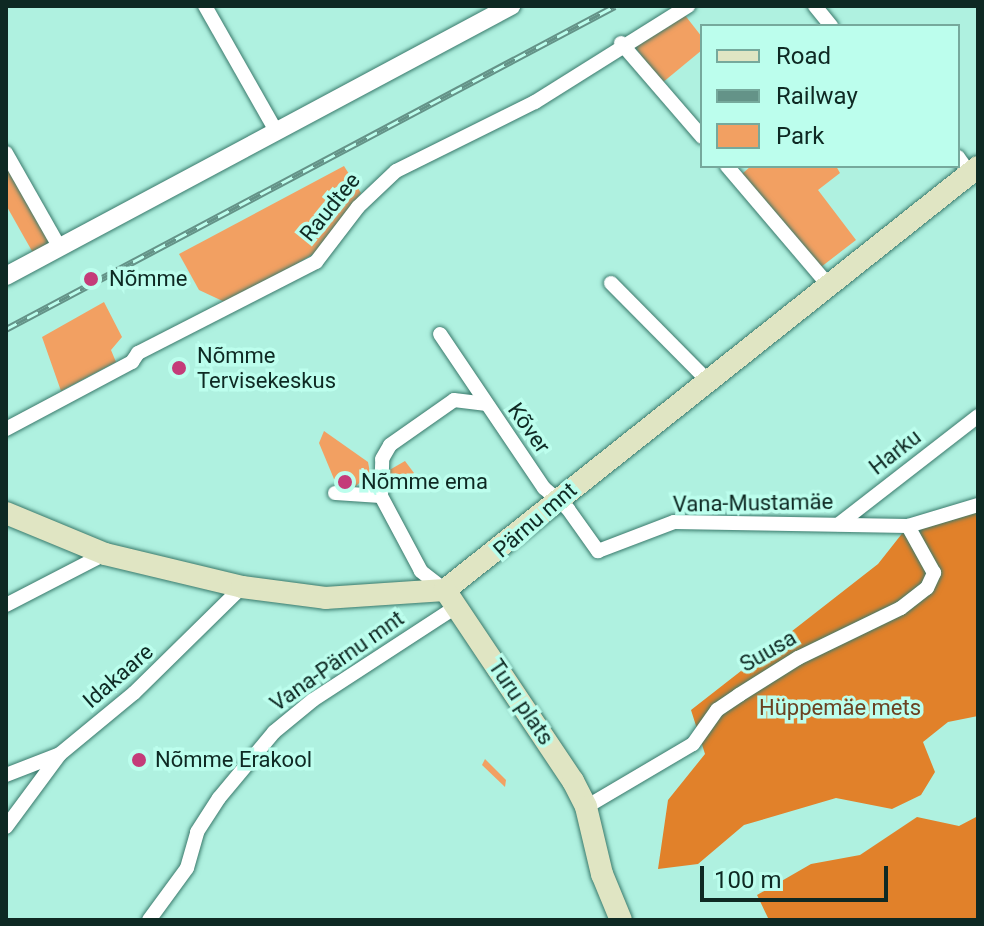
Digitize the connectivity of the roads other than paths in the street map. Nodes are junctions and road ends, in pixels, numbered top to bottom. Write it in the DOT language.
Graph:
graph roads {
  1 [pos="205,6"];
  2 [pos="511,6"];
  3 [pos="688,6"];
  4 [pos="815,6"];
  5 [pos="829,24"];
  6 [pos="621,43"];
  7 [pos="276,131"];
  8 [pos="700,135"];
  9 [pos="6,153"];
  10 [pos="969,166"];
  11 [pos="729,168"];
  12 [pos="60,248"];
  13 [pos="6,276"];
  14 [pos="611,283"];
  15 [pos="829,286"];
  16 [pos="440,334"];
  17 [pos="706,379"];
  18 [pos="485,404"];
  19 [pos="978,416"];
  20 [pos="6,429"];
  21 [pos="335,493"];
  22 [pos="381,496"];
  23 [pos="555,501"];
  24 [pos="978,505"];
  25 [pos="6,513"];
  26 [pos="839,524"];
  27 [pos="908,526"];
  28 [pos="105,554"];
  29 [pos="242,587"];
  30 [pos="451,598"];
  31 [pos="6,605"];
  32 [pos="60,754"];
  33 [pos="6,775"];
  34 [pos="588,813"];
  35 [pos="6,827"];
  36 [pos="149,920"];
  37 [pos="621,920"];
  1 -- 7 [label="street"];
  2 -- 7 [label="street"];
  3 -- 6 [label="street, Raudtee"];
  4 -- 5 [label="street"];
  6 -- 8 [label="street"];
  6 -- 20 [label="street, Raudtee"];
  7 -- 12 [label="street"];
  9 -- 12 [label="street"];
  10 -- 15 [label="main road, Pärnu mnt"];
  11 -- 15 [label="street"];
  12 -- 13 [label="street"];
  14 -- 17 [label="street"];
  15 -- 17 [label="main road, Pärnu mnt"];
  16 -- 18 [label="street"];
  17 -- 23 [label="main road, Pärnu mnt"];
  18 -- 22 [label="street, Kõver"];
  18 -- 23 [label="street, Kõver"];
  19 -- 26 [label="street, Harku"];
  21 -- 22 [label="street"];
  22 -- 30 [label="street"];
  23 -- 26 [label="street, Vana-Mustamäe"];
  23 -- 30 [label="main road, Pärnu mnt"];
  24 -- 27 [label="street, Vana-Mustamäe"];
  25 -- 28 [label="main road"];
  26 -- 27 [label="street, Vana-Mustamäe"];
  27 -- 34 [label="street, Suusa"];
  28 -- 29 [label="main road"];
  28 -- 31 [label="street"];
  29 -- 30 [label="main road"];
  29 -- 32 [label="street, Idakaare"];
  30 -- 34 [label="main road, Turu plats"];
  30 -- 36 [label="street, Vana-Pärnu mnt"];
  32 -- 33 [label="street, Idakaare"];
  32 -- 35 [label="street"];
  34 -- 37 [label="main road"];
}
